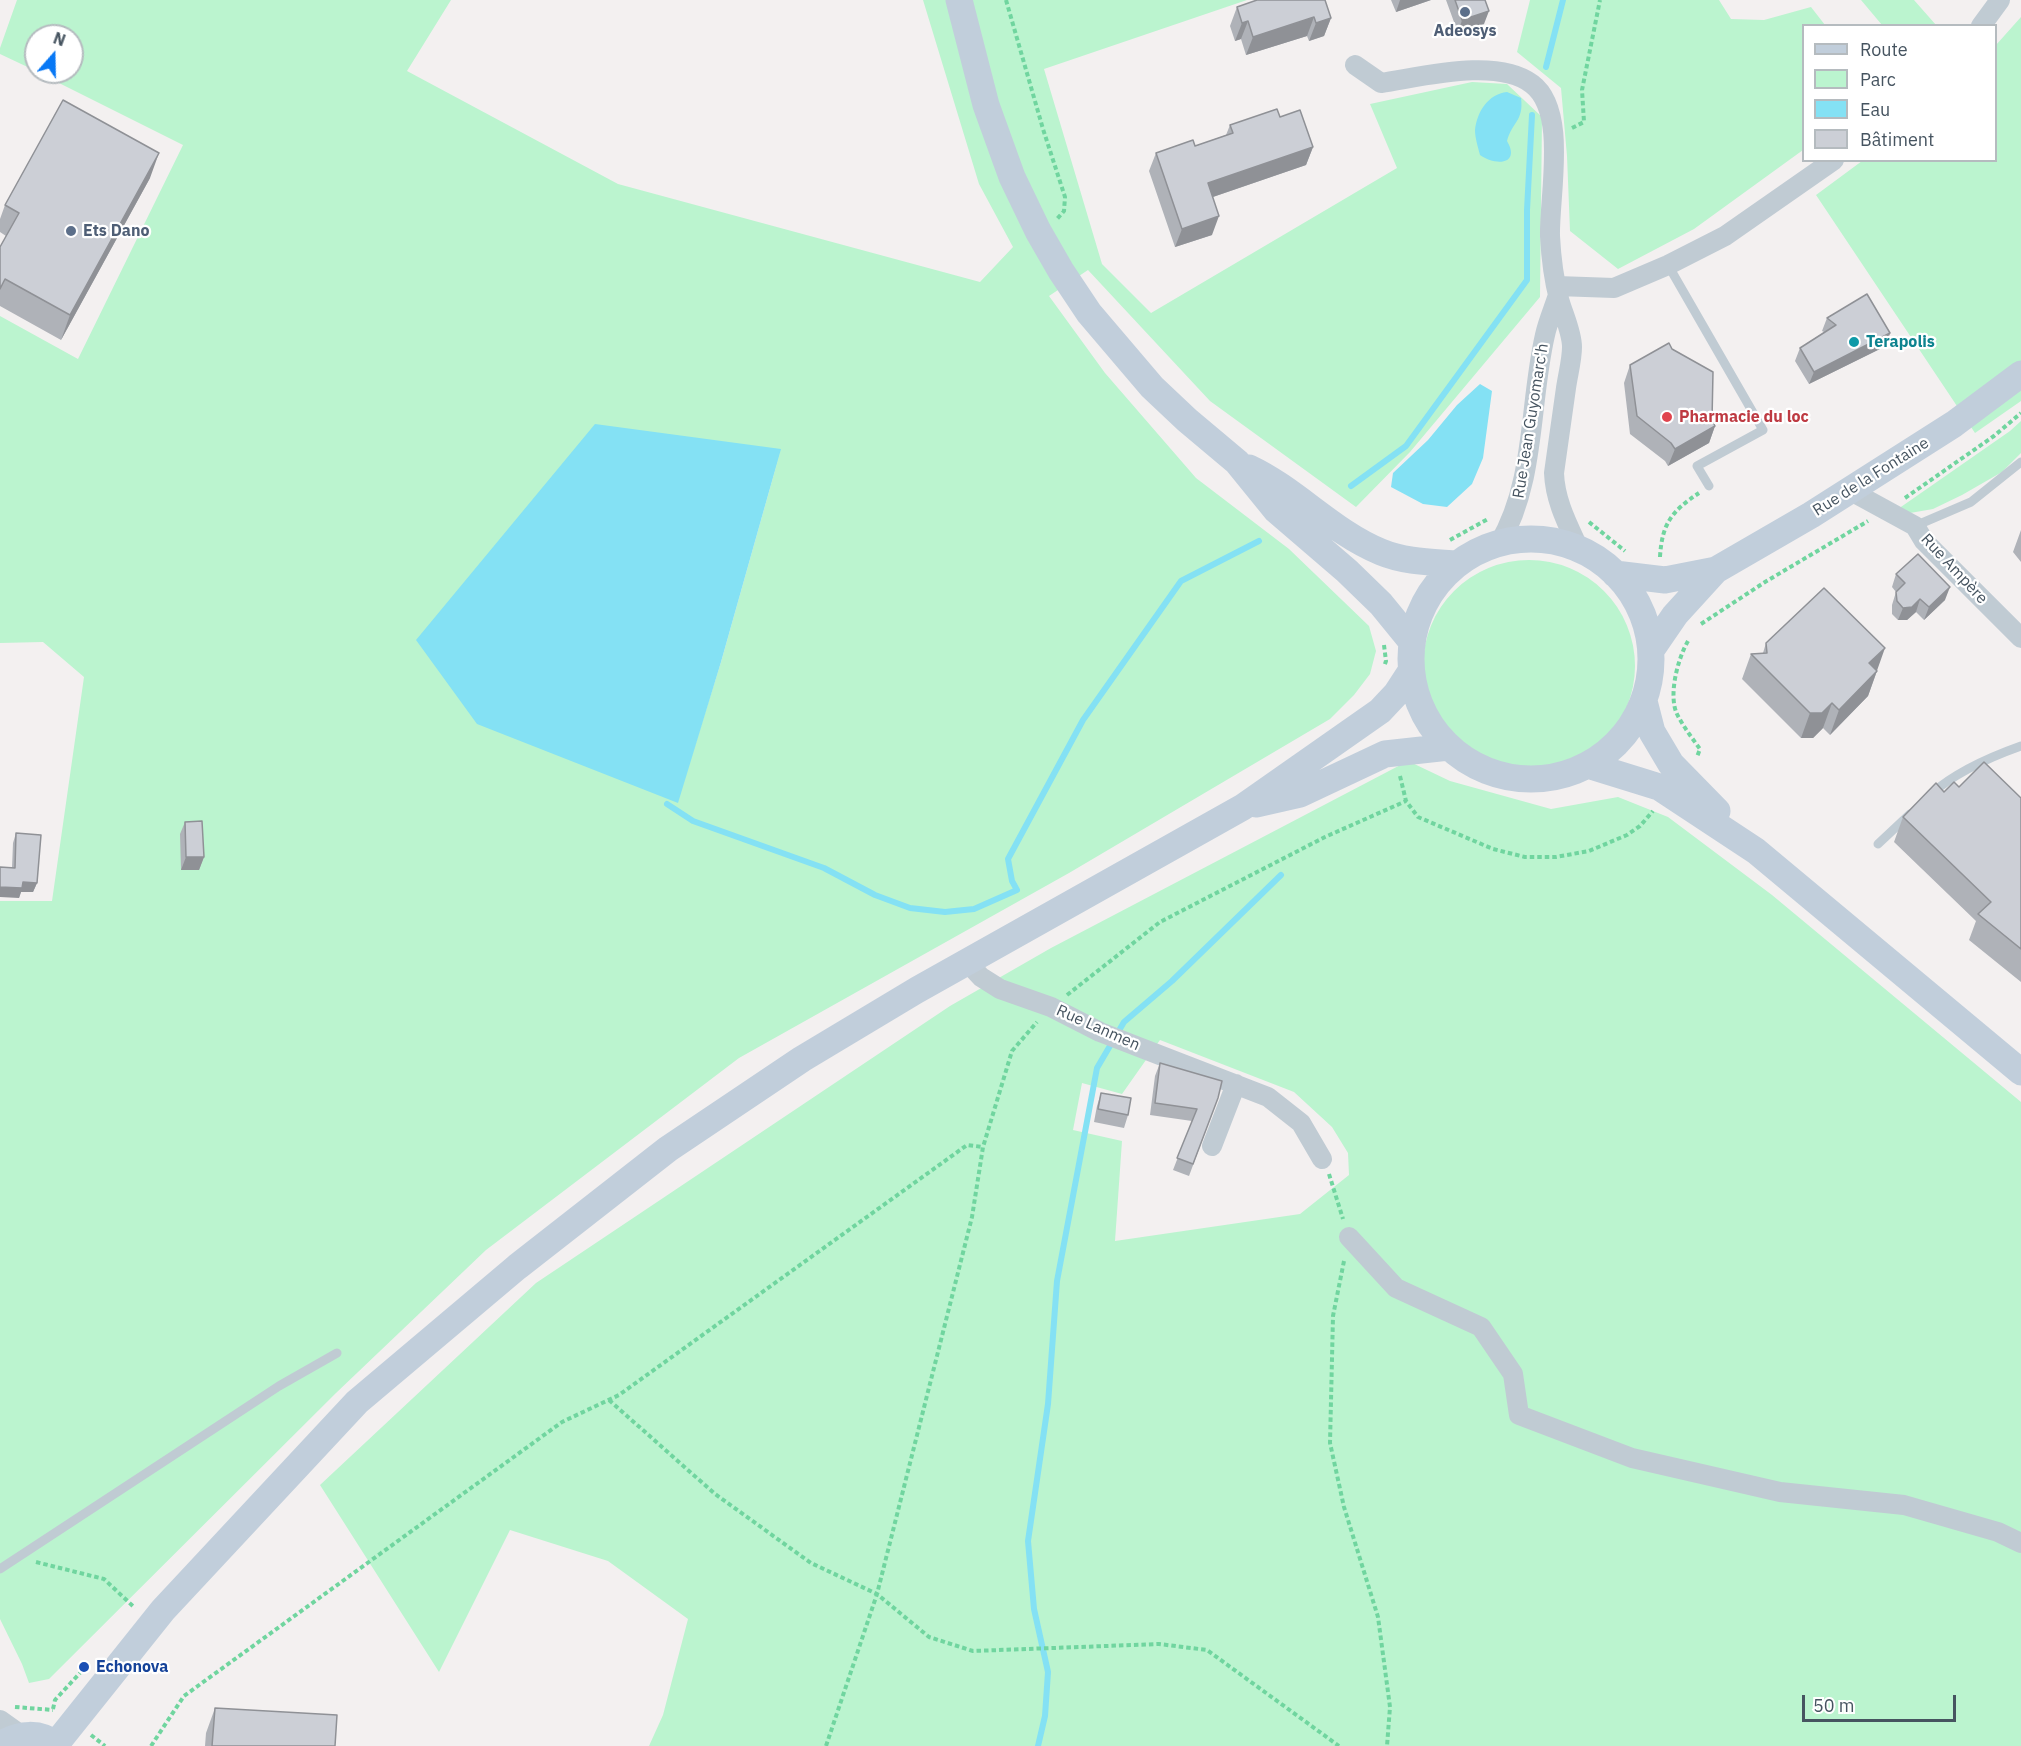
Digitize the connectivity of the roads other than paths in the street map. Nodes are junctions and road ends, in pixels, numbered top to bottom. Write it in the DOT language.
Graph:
graph roads {
  1 [pos="959,0"];
  2 [pos="2001,0"];
  3 [pos="1983,24"];
  4 [pos="1355,65"];
  5 [pos="1831,162"];
  6 [pos="1668,265"];
  7 [pos="1557,291"];
  8 [pos="2021,374"];
  9 [pos="1237,462"];
  10 [pos="2021,462"];
  11 [pos="1709,486"];
  12 [pos="1850,490"];
  13 [pos="1900,519"];
  14 [pos="1499,543"];
  15 [pos="1579,549"];
  16 [pos="1452,553"];
  17 [pos="1624,565"];
  18 [pos="1716,570"];
  19 [pos="1414,631"];
  20 [pos="2021,638"];
  21 [pos="1651,650"];
  22 [pos="1411,671"];
  23 [pos="1644,700"];
  24 [pos="2021,746"];
  25 [pos="1449,747"];
  26 [pos="1588,765"];
  27 [pos="1926,799"];
  28 [pos="1244,807"];
  29 [pos="1918,807"];
  30 [pos="1878,844"];
  31 [pos="1756,851"];
  32 [pos="967,962"];
  33 [pos="2021,1072"];
  34 [pos="1236,1084"];
  35 [pos="1212,1146"];
  36 [pos="1322,1159"];
  37 [pos="1349,1237"];
  38 [pos="337,1353"];
  39 [pos="2021,1543"];
  40 [pos="0,1569"];
  41 [pos="7,1727"];
  42 [pos="57,1745"];
  1 -- 9 [label="main road"];
  2 -- 3 [label="street"];
  4 -- 7 [label="street, Rue Jean Guyomarc'h"];
  5 -- 6 [label="street"];
  6 -- 7 [label="street"];
  6 -- 11 [label="lane"];
  7 -- 14 [label="street, Rue Jean Guyomarc'h"];
  7 -- 15 [label="street, Rue Jean Guyomarc'h"];
  8 -- 12 [label="main road, Rue de la Fontaine"];
  9 -- 16 [label="main road"];
  9 -- 19 [label="main road"];
  10 -- 13 [label="lane"];
  12 -- 13 [label="street, Rue Ampère"];
  12 -- 18 [label="main road, Rue de la Fontaine"];
  13 -- 20 [label="street, Rue Ampère"];
  14 -- 15 [label="main road"];
  14 -- 16 [label="main road"];
  15 -- 17 [label="main road"];
  16 -- 19 [label="main road"];
  17 -- 18 [label="main road, Rue de la Fontaine"];
  17 -- 21 [label="main road"];
  18 -- 21 [label="main road, Rue de la Fontaine"];
  19 -- 22 [label="main road"];
  21 -- 23 [label="main road"];
  22 -- 25 [label="main road"];
  22 -- 28 [label="main road"];
  23 -- 26 [label="main road"];
  23 -- 31 [label="main road"];
  24 -- 27 [label="lane"];
  25 -- 26 [label="main road"];
  25 -- 28 [label="main road"];
  26 -- 31 [label="main road"];
  28 -- 32 [label="main road"];
  29 -- 30 [label="lane"];
  31 -- 33 [label="main road"];
  32 -- 34 [label="street, Rue Lanmen"];
  32 -- 42 [label="main road"];
  34 -- 35 [label="street"];
  34 -- 36 [label="street, Rue Lanmen"];
  37 -- 39 [label="street"];
  38 -- 40 [label="lane"];
  41 -- 42 [label="main road"];
}
